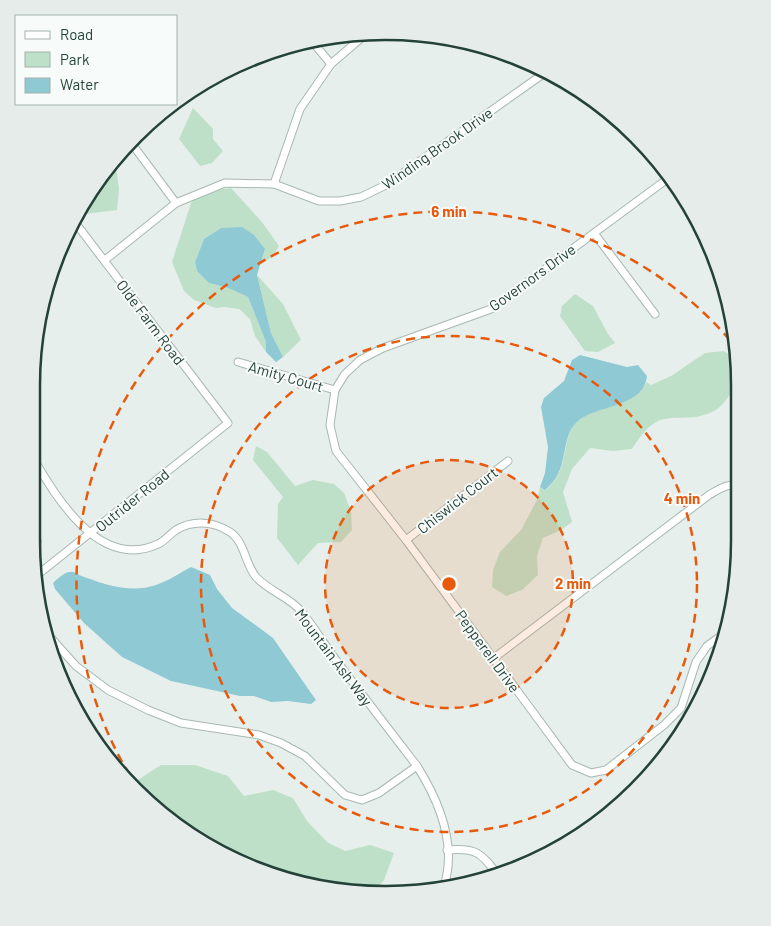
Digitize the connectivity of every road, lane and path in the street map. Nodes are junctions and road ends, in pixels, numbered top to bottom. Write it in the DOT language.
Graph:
graph roads {
  1 [pos="356,42"];
  2 [pos="317,47"];
  3 [pos="331,64"];
  4 [pos="539,77"];
  5 [pos="135,148"];
  6 [pos="664,181"];
  7 [pos="274,184"];
  8 [pos="176,203"];
  9 [pos="79,227"];
  10 [pos="594,233"];
  11 [pos="105,260"];
  12 [pos="655,314"];
  13 [pos="238,362"];
  14 [pos="335,390"];
  15 [pos="228,423"];
  16 [pos="508,460"];
  17 [pos="40,468"];
  18 [pos="731,485"];
  19 [pos="90,534"];
  20 [pos="406,540"];
  21 [pos="42,572"];
  22 [pos="717,639"];
  23 [pos="56,643"];
  24 [pos="494,658"];
  25 [pos="417,766"];
  26 [pos="447,850"];
  27 [pos="493,869"];
  28 [pos="444,881"];
  1 -- 3 [label="street"];
  2 -- 3 [label="street"];
  3 -- 7 [label="street"];
  4 -- 7 [label="street, Winding Brook Drive"];
  5 -- 8 [label="street"];
  6 -- 10 [label="street, Governors Drive"];
  7 -- 8 [label="street, Winding Brook Drive"];
  8 -- 11 [label="street, Winding Brook Drive"];
  9 -- 11 [label="street, Olde Farm Road"];
  10 -- 12 [label="street"];
  10 -- 14 [label="street, Governors Drive"];
  11 -- 15 [label="street, Olde Farm Road"];
  13 -- 14 [label="street, Amity Court"];
  14 -- 20 [label="street, Pepperell Drive"];
  15 -- 19 [label="street, Outrider Road"];
  16 -- 20 [label="street, Chiswick Court"];
  17 -- 19 [label="street, Mountain Ash Way"];
  18 -- 24 [label="street"];
  19 -- 21 [label="street, Outrider Road"];
  19 -- 25 [label="street, Mountain Ash Way"];
  20 -- 24 [label="street, Pepperell Drive"];
  22 -- 24 [label="street, Pepperell Drive"];
  23 -- 25 [label="street"];
  25 -- 26 [label="street, Mountain Ash Way"];
  26 -- 27 [label="street"];
  26 -- 28 [label="street, Mountain Ash Way"];
}
